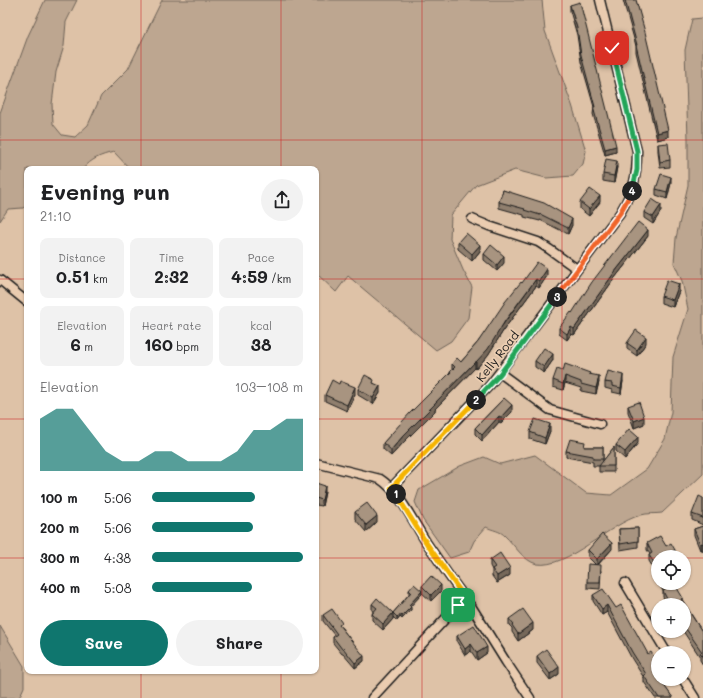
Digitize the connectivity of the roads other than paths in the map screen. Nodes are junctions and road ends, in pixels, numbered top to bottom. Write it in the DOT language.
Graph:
graph roads {
  1 [pos="600,0"];
  2 [pos="472,219"];
  3 [pos="577,269"];
  4 [pos="0,280"];
  5 [pos="24,300"];
  6 [pos="500,374"];
  7 [pos="600,424"];
  8 [pos="319,465"];
  9 [pos="391,488"];
  10 [pos="625,583"];
  11 [pos="461,598"];
  12 [pos="663,646"];
  13 [pos="687,686"];
  14 [pos="372,698"];
  15 [pos="530,698"];
  16 [pos="695,698"];
  1 -- 3 [label="street, Kelly Road"];
  2 -- 3 [label="street"];
  3 -- 6 [label="street, Kelly Road"];
  4 -- 5 [label="street"];
  6 -- 7 [label="street"];
  6 -- 9 [label="street, Kelly Road"];
  8 -- 9 [label="street"];
  9 -- 11 [label="street"];
  10 -- 12 [label="street"];
  11 -- 14 [label="street"];
  11 -- 15 [label="street"];
  13 -- 16 [label="street"];
}
